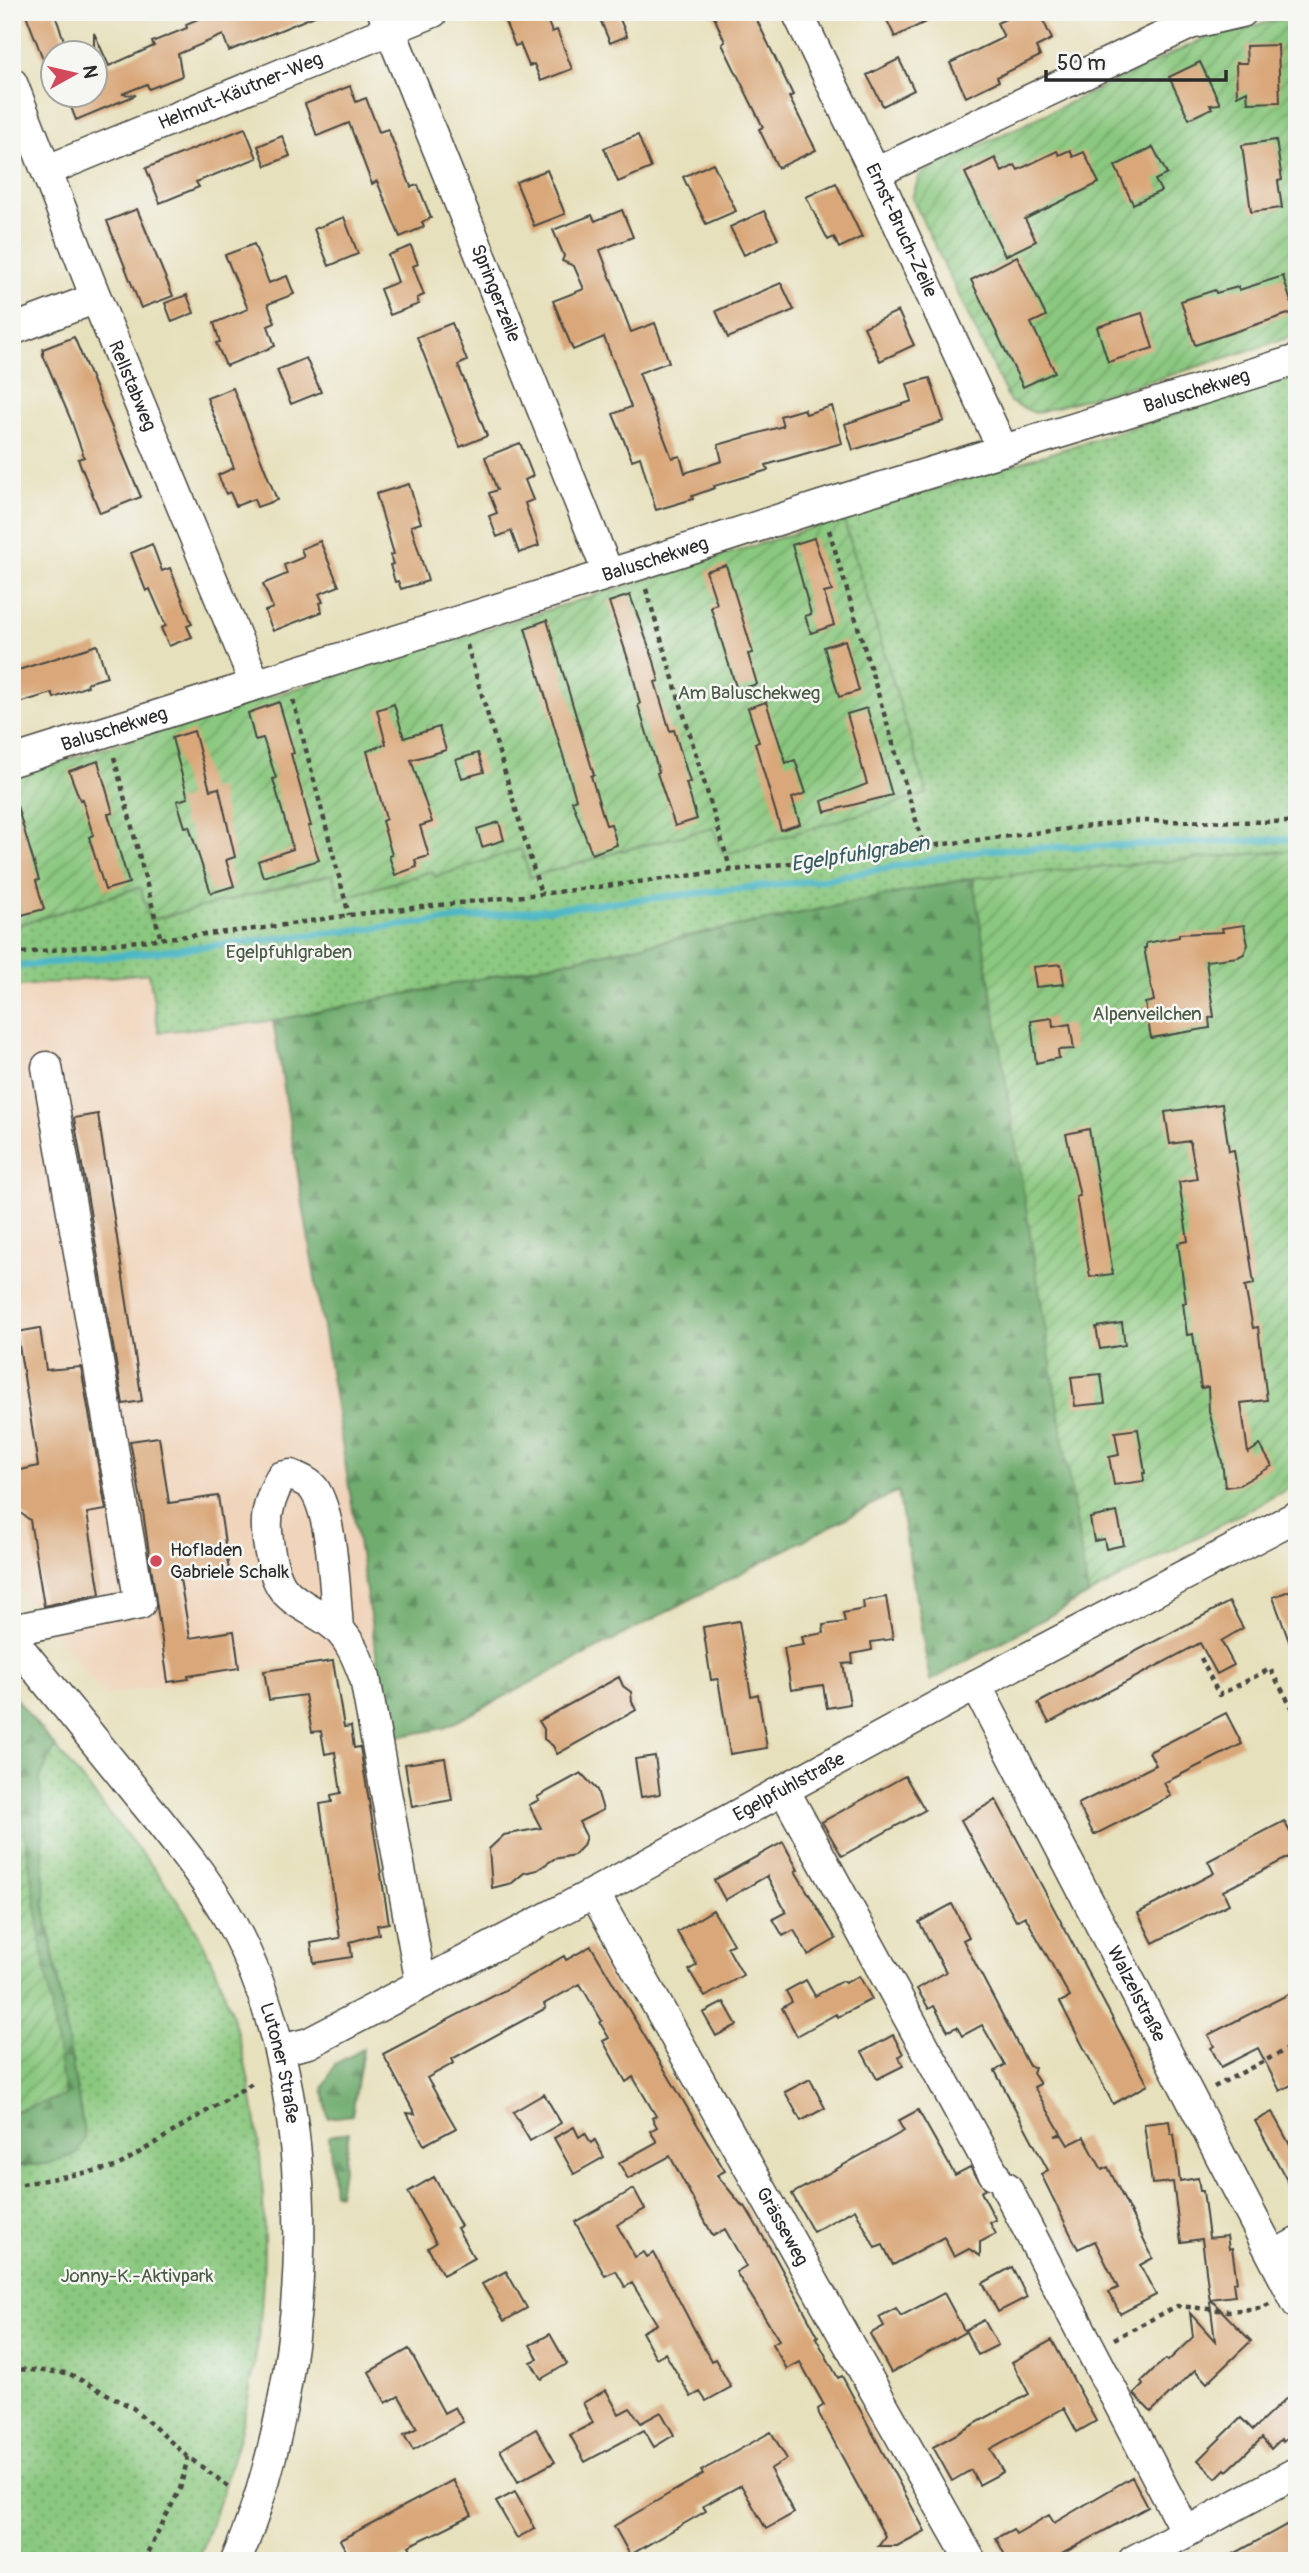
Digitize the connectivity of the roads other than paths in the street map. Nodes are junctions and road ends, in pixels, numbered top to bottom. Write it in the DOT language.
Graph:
graph roads {
  1 [pos="433,12"];
  2 [pos="797,12"];
  3 [pos="1242,12"];
  4 [pos="386,21"];
  5 [pos="12,83"];
  6 [pos="48,170"];
  7 [pos="875,173"];
  8 [pos="96,298"];
  9 [pos="12,330"];
  10 [pos="1297,360"];
  11 [pos="1003,450"];
  12 [pos="608,573"];
  13 [pos="254,685"];
  14 [pos="12,761"];
  15 [pos="47,1067"];
  16 [pos="1297,1516"];
  17 [pos="338,1629"];
  18 [pos="12,1630"];
  19 [pos="12,1639"];
  20 [pos="976,1685"];
  21 [pos="783,1790"];
  22 [pos="594,1893"];
  23 [pos="421,1984"];
  24 [pos="280,2050"];
  25 [pos="1285,2250"];
  26 [pos="1287,2301"];
  27 [pos="1297,2472"];
  28 [pos="1186,2532"];
  29 [pos="236,2561"];
  30 [pos="971,2561"];
  31 [pos="1133,2561"];
  1 -- 4 [label="street, Helmut-Käutner-Weg"];
  2 -- 7 [label="street, Ernst-Bruch-Zeile"];
  3 -- 7 [label="street"];
  4 -- 6 [label="street, Helmut-Käutner-Weg"];
  4 -- 12 [label="street, Springerzeile"];
  5 -- 6 [label="street, Rellstabweg"];
  6 -- 8 [label="street, Rellstabweg"];
  7 -- 11 [label="street, Ernst-Bruch-Zeile"];
  8 -- 9 [label="street"];
  8 -- 13 [label="street, Rellstabweg"];
  10 -- 11 [label="street, Baluschekweg"];
  11 -- 12 [label="street, Baluschekweg"];
  12 -- 13 [label="street, Baluschekweg"];
  13 -- 14 [label="street, Baluschekweg"];
  15 -- 18 [label="street"];
  16 -- 20 [label="street, Egelpfuhlstraße"];
  17 -- 23 [label="street"];
  19 -- 24 [label="street, Lutoner Straße"];
  20 -- 21 [label="street, Egelpfuhlstraße"];
  20 -- 25 [label="street, Walzelstraße"];
  21 -- 22 [label="street, Egelpfuhlstraße"];
  21 -- 28 [label="street"];
  22 -- 23 [label="street, Egelpfuhlstraße"];
  22 -- 30 [label="street, Grässeweg"];
  23 -- 24 [label="street, Egelpfuhlstraße"];
  24 -- 29 [label="street, Lutoner Straße"];
  25 -- 26 [label="street, Walzelstraße"];
  27 -- 28 [label="street"];
  28 -- 31 [label="street"];
}
